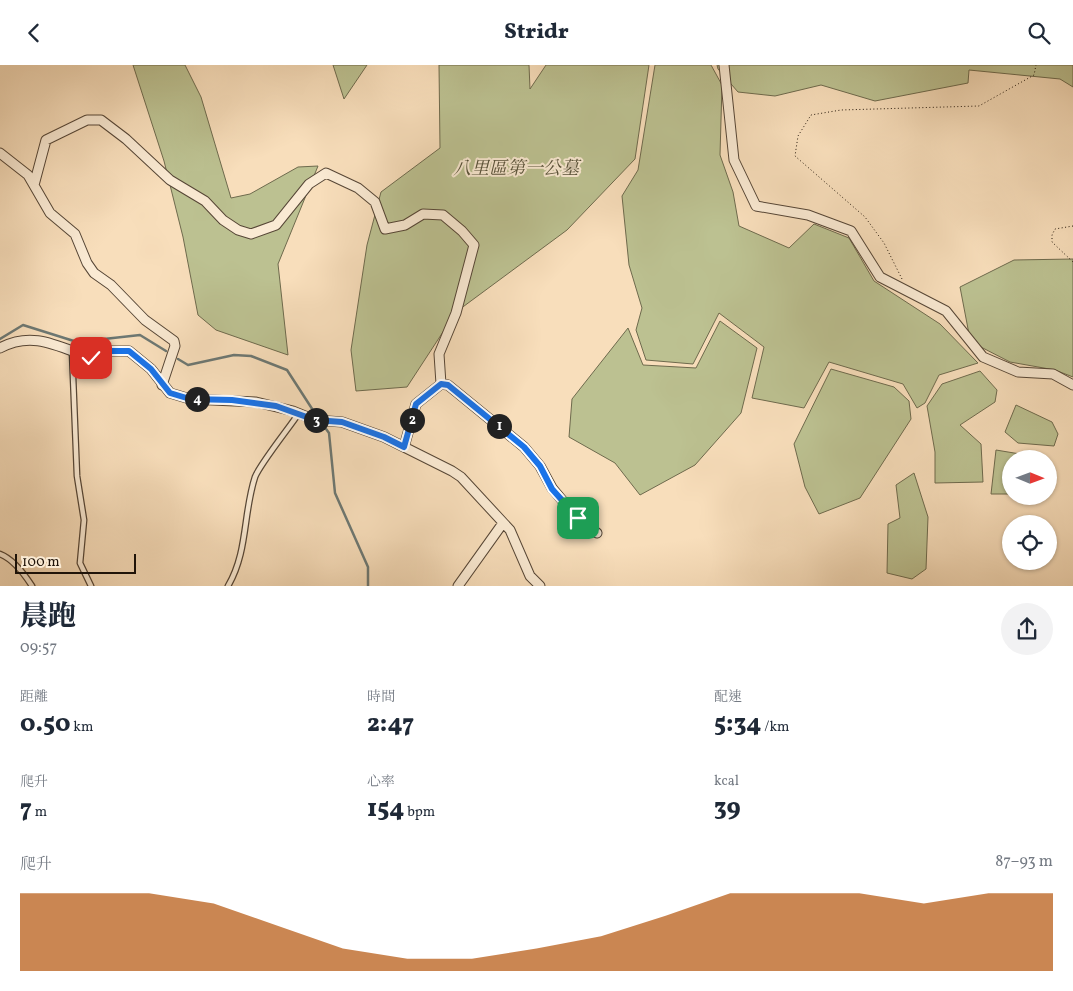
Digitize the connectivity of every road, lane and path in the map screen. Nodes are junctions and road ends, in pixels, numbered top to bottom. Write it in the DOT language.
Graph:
graph roads {
  1 [pos="724,65"];
  2 [pos="1036,65"];
  3 [pos="0,153"];
  4 [pos="34,185"];
  5 [pos="1073,226"];
  6 [pos="1073,262"];
  7 [pos="908,291"];
  8 [pos="0,348"];
  9 [pos="72,351"];
  10 [pos="441,384"];
  11 [pos="162,385"];
  12 [pos="1073,385"];
  13 [pos="299,413"];
  14 [pos="404,447"];
  15 [pos="503,523"];
  16 [pos="597,533"];
  17 [pos="0,554"];
  18 [pos="32,586"];
  19 [pos="91,586"];
  20 [pos="228,586"];
  21 [pos="458,586"];
  22 [pos="540,586"];
  1 -- 7 [label="street"];
  2 -- 7 [label="path"];
  3 -- 4 [label="street"];
  4 -- 10 [label="street"];
  4 -- 11 [label="street"];
  5 -- 6 [label="path"];
  7 -- 12 [label="street"];
  8 -- 9 [label="street"];
  9 -- 11 [label="street"];
  9 -- 19 [label="lane"];
  10 -- 14 [label="street"];
  10 -- 16 [label="street"];
  11 -- 13 [label="street"];
  13 -- 14 [label="street"];
  13 -- 20 [label="lane"];
  14 -- 15 [label="street"];
  15 -- 21 [label="street"];
  15 -- 22 [label="street"];
  17 -- 18 [label="lane"];
}
